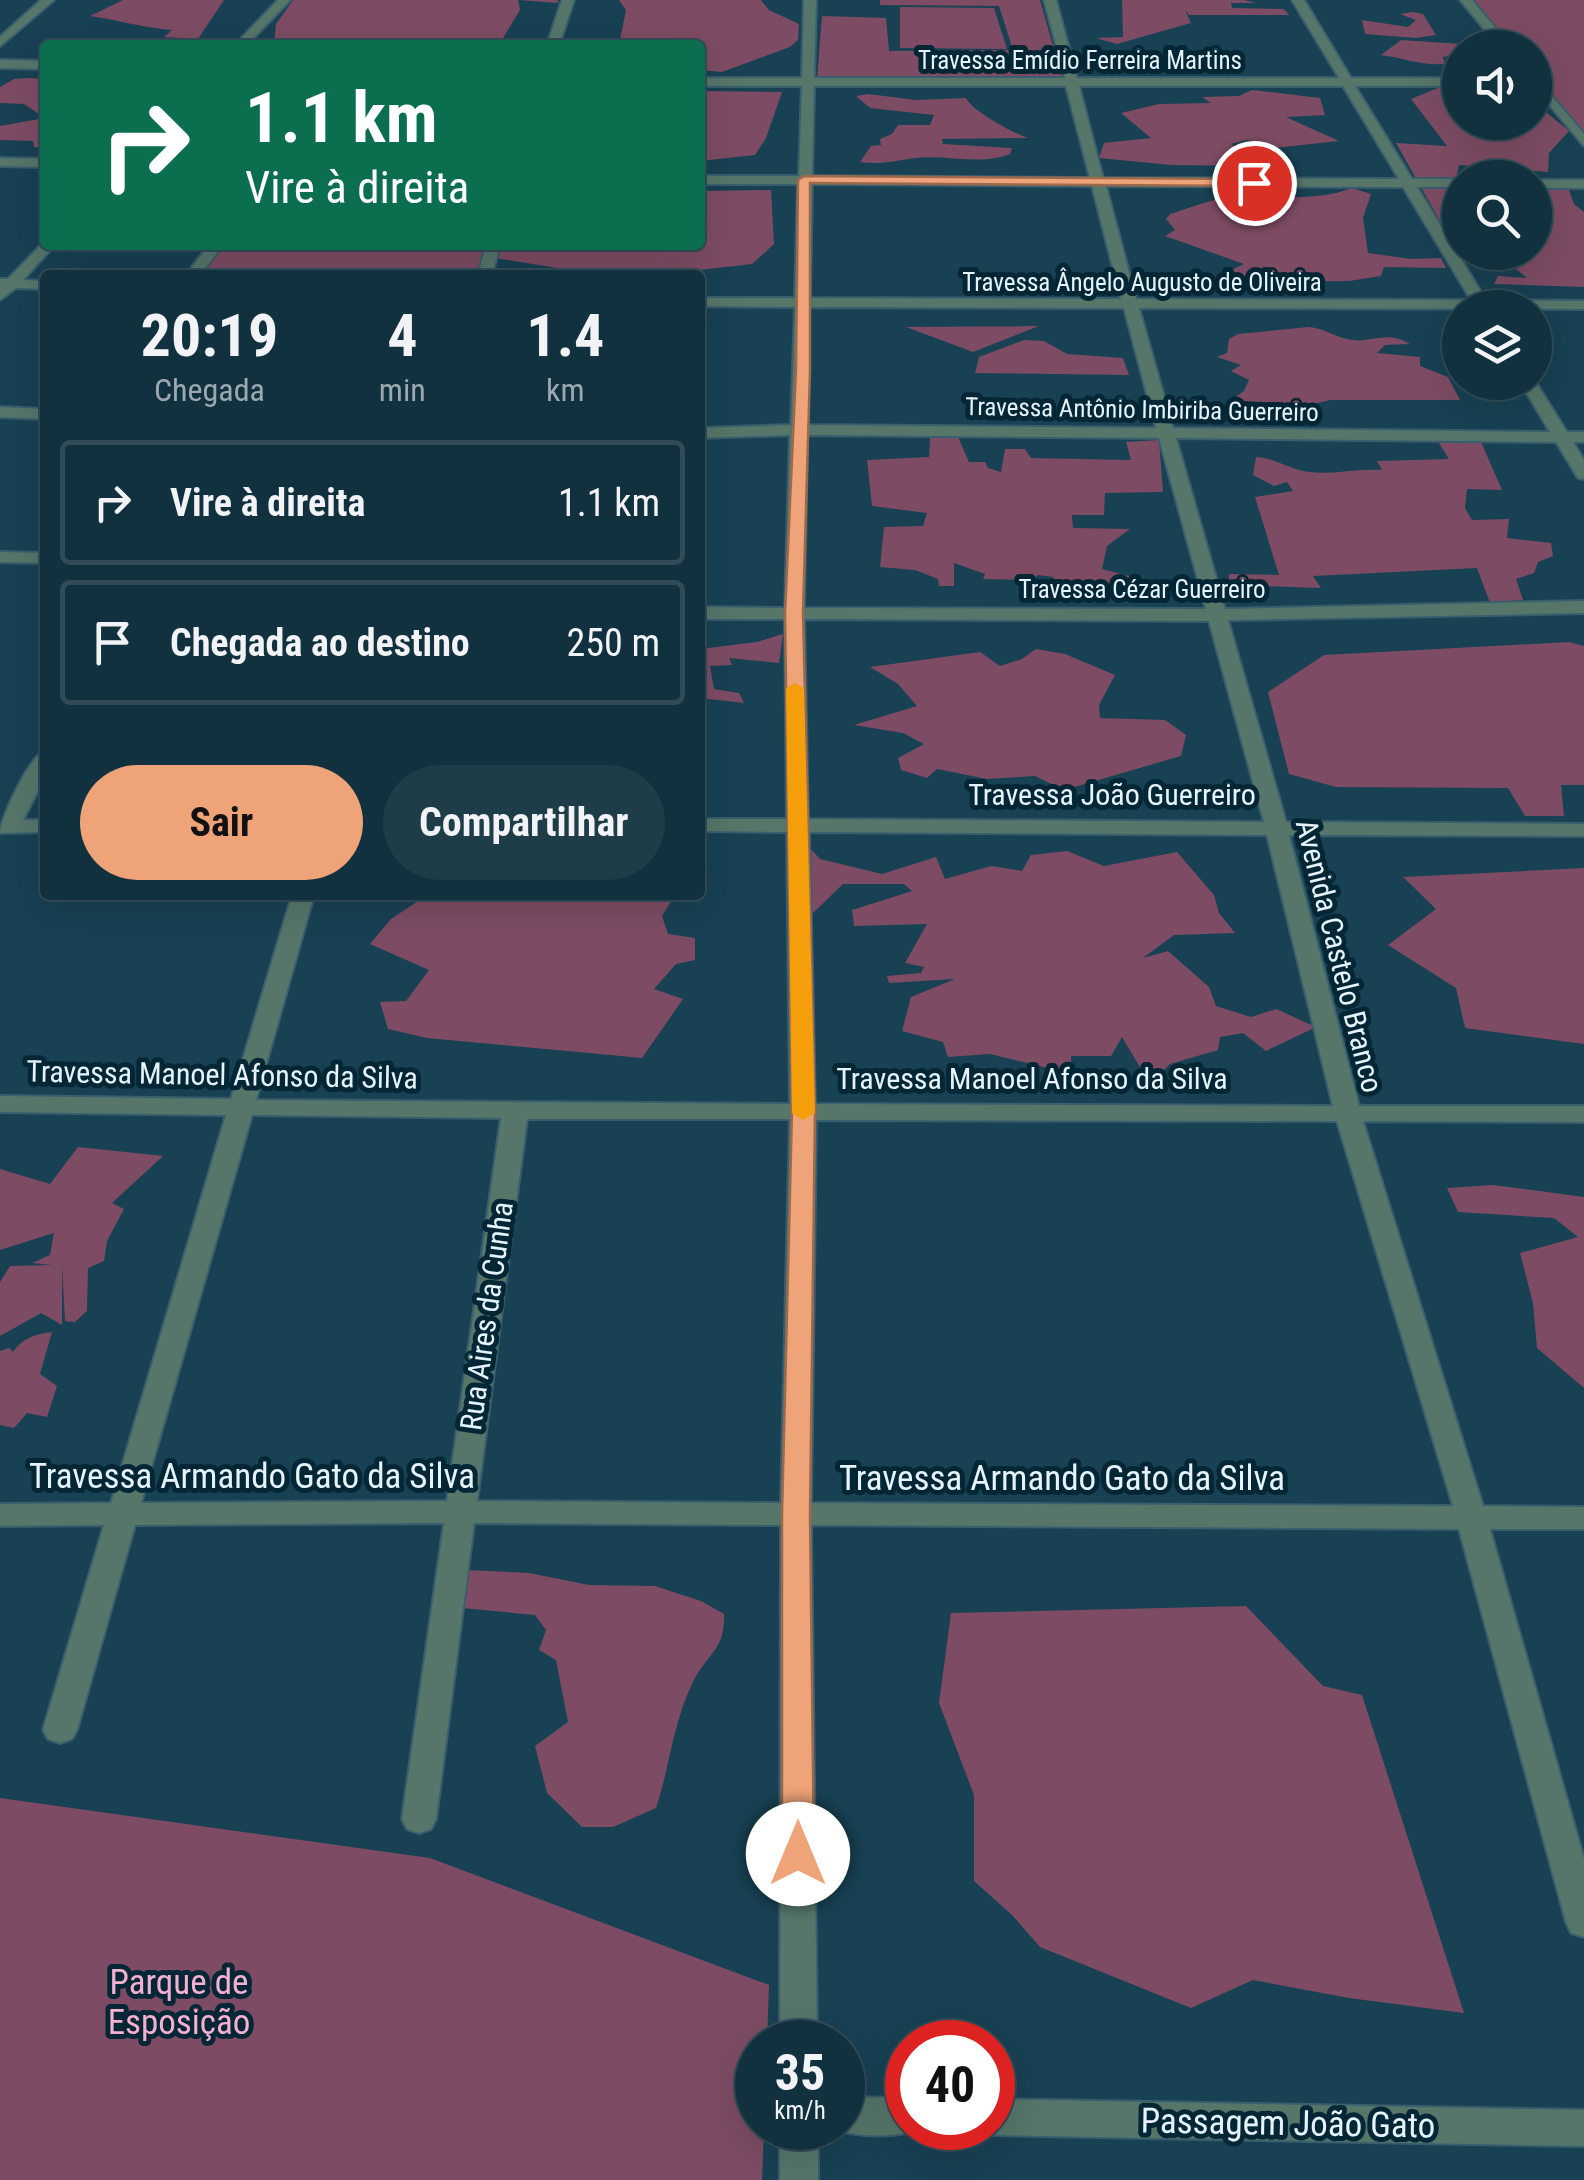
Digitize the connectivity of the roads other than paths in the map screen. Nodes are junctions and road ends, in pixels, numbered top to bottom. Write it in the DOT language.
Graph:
graph roads {
  1 [pos="48,0"];
  2 [pos="284,0"];
  3 [pos="568,0"];
  4 [pos="810,0"];
  5 [pos="1050,0"];
  6 [pos="1298,0"];
  7 [pos="1466,0"];
  8 [pos="1492,30"];
  9 [pos="245,40"];
  10 [pos="555,40"];
  11 [pos="0,43"];
  12 [pos="0,64"];
  13 [pos="40,65"];
  14 [pos="705,82"];
  15 [pos="807,82"];
  16 [pos="1348,82"];
  17 [pos="1442,82"];
  18 [pos="1071,83"];
  19 [pos="1552,102"];
  20 [pos="1584,142"];
  21 [pos="0,162"];
  22 [pos="40,164"];
  23 [pos="705,180"];
  24 [pos="804,180"];
  25 [pos="1098,183"];
  26 [pos="1408,183"];
  27 [pos="1442,183"];
  28 [pos="1552,184"];
  29 [pos="1584,184"];
  30 [pos="43,250"];
  31 [pos="212,250"];
  32 [pos="196,270"];
  33 [pos="40,286"];
  34 [pos="4,288"];
  35 [pos="1472,290"];
  36 [pos="705,302"];
  37 [pos="800,302"];
  38 [pos="1130,304"];
  39 [pos="1552,305"];
  40 [pos="1584,305"];
  41 [pos="1442,306"];
  42 [pos="1539,400"];
  43 [pos="0,412"];
  44 [pos="40,414"];
  45 [pos="798,430"];
  46 [pos="705,433"];
  47 [pos="1170,435"];
  48 [pos="1562,437"];
  49 [pos="1584,437"];
  50 [pos="1584,474"];
  51 [pos="0,556"];
  52 [pos="40,558"];
  53 [pos="1584,607"];
  54 [pos="705,613"];
  55 [pos="794,613"];
  56 [pos="1216,616"];
  57 [pos="40,766"];
  58 [pos="796,824"];
  59 [pos="705,825"];
  60 [pos="40,826"];
  61 [pos="1276,826"];
  62 [pos="5,827"];
  63 [pos="1584,830"];
  64 [pos="301,900"];
  65 [pos="0,1104"];
  66 [pos="240,1109"];
  67 [pos="804,1110"];
  68 [pos="515,1111"];
  69 [pos="1348,1114"];
  70 [pos="1584,1114"];
  71 [pos="460,1512"];
  72 [pos="121,1514"];
  73 [pos="0,1515"];
  74 [pos="796,1515"];
  75 [pos="1471,1516"];
  76 [pos="1584,1518"];
  77 [pos="60,1730"];
  78 [pos="419,1819"];
  79 [pos="1584,1922"];
  80 [pos="799,2020"];
  81 [pos="1015,2118"];
  82 [pos="1584,2128"];
  83 [pos="799,2150"];
  84 [pos="799,2180"];
  1 -- 11 [label="street"];
  2 -- 9 [label="street"];
  3 -- 10 [label="street"];
  4 -- 15 [label="street"];
  5 -- 18 [label="street, Avenida Castelo Branco"];
  6 -- 16 [label="street"];
  7 -- 8 [label="street"];
  12 -- 13 [label="street"];
  14 -- 15 [label="street, Travessa Emídio Ferreira Martins"];
  15 -- 18 [label="street, Travessa Emídio Ferreira Martins"];
  15 -- 24 [label="street"];
  16 -- 17 [label="street, Travessa Emídio Ferreira Martins"];
  16 -- 18 [label="street, Travessa Emídio Ferreira Martins"];
  16 -- 26 [label="street"];
  18 -- 25 [label="street, Avenida Castelo Branco"];
  19 -- 20 [label="street"];
  21 -- 22 [label="street"];
  23 -- 24 [label="street"];
  24 -- 25 [label="street"];
  24 -- 37 [label="street"];
  25 -- 26 [label="street"];
  25 -- 38 [label="street, Avenida Castelo Branco"];
  26 -- 27 [label="street"];
  26 -- 35 [label="street"];
  28 -- 29 [label="street"];
  30 -- 34 [label="street"];
  31 -- 32 [label="street"];
  33 -- 34 [label="street"];
  36 -- 37 [label="street, Travessa Ângelo Augusto de Oliveira"];
  37 -- 38 [label="street, Travessa Ângelo Augusto de Oliveira"];
  37 -- 45 [label="street"];
  38 -- 41 [label="street, Travessa Ângelo Augusto de Oliveira"];
  38 -- 47 [label="street, Avenida Castelo Branco"];
  39 -- 40 [label="street, Travessa Ângelo Augusto de Oliveira"];
  42 -- 48 [label="street"];
  43 -- 44 [label="street"];
  45 -- 46 [label="street, Travessa Antônio Imbiriba Guerreiro"];
  45 -- 47 [label="street, Travessa Antônio Imbiriba Guerreiro"];
  45 -- 55 [label="street"];
  47 -- 48 [label="street, Travessa Antônio Imbiriba Guerreiro"];
  47 -- 56 [label="street, Avenida Castelo Branco"];
  48 -- 49 [label="street, Travessa Antônio Imbiriba Guerreiro"];
  48 -- 50 [label="street"];
  51 -- 52 [label="street"];
  53 -- 56 [label="street, Travessa Cézar Guerreiro"];
  54 -- 55 [label="street, Travessa Cézar Guerreiro"];
  55 -- 56 [label="street, Travessa Cézar Guerreiro"];
  55 -- 58 [label="street"];
  56 -- 61 [label="street, Avenida Castelo Branco"];
  57 -- 62 [label="street"];
  58 -- 59 [label="street, Travessa João Guerreiro"];
  58 -- 61 [label="street, Travessa João Guerreiro"];
  58 -- 67 [label="street"];
  60 -- 62 [label="street"];
  61 -- 63 [label="street, Travessa João Guerreiro"];
  61 -- 69 [label="street, Avenida Castelo Branco"];
  64 -- 66 [label="street"];
  65 -- 66 [label="street, Travessa Manoel Afonso da Silva"];
  66 -- 68 [label="street, Travessa Manoel Afonso da Silva"];
  66 -- 72 [label="street"];
  67 -- 68 [label="street, Travessa Manoel Afonso da Silva"];
  67 -- 69 [label="street, Travessa Manoel Afonso da Silva"];
  67 -- 74 [label="street"];
  68 -- 71 [label="street, Rua Aires da Cunha"];
  69 -- 70 [label="street, Travessa Manoel Afonso da Silva"];
  69 -- 75 [label="street, Avenida Castelo Branco"];
  71 -- 72 [label="street, Travessa Armando Gato da Silva"];
  71 -- 74 [label="street, Travessa Armando Gato da Silva"];
  71 -- 78 [label="street, Rua Aires da Cunha"];
  72 -- 73 [label="street, Travessa Armando Gato da Silva"];
  72 -- 77 [label="street"];
  74 -- 75 [label="street, Travessa Armando Gato da Silva"];
  74 -- 80 [label="street"];
  75 -- 76 [label="street, Travessa Armando Gato da Silva"];
  75 -- 79 [label="street, Avenida Castelo Branco"];
  81 -- 82 [label="street, Passagem João Gato"];
  83 -- 84 [label="street"];
}
